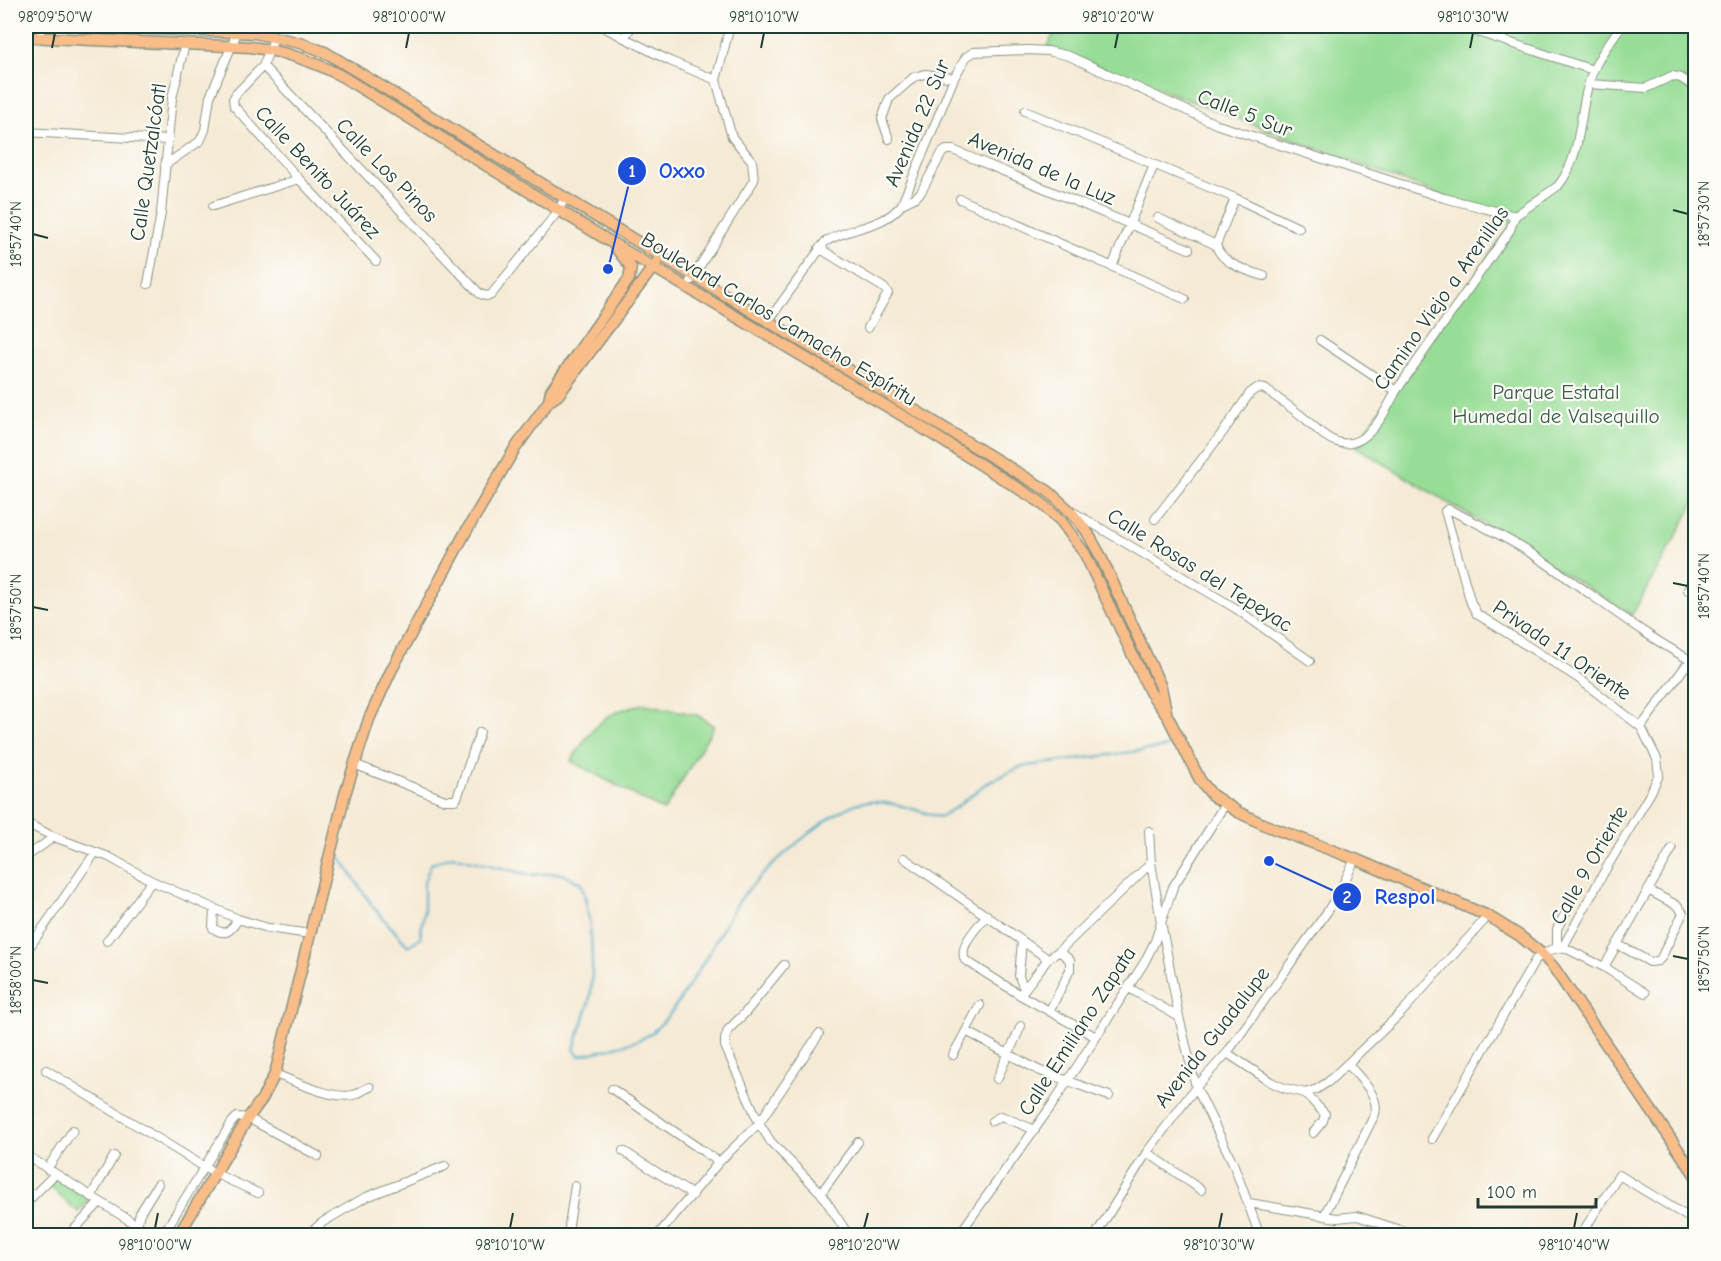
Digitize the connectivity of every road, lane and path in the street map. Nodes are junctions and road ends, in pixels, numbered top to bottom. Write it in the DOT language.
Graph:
graph roads {
  1 [pos="26,26"];
  2 [pos="41,26"];
  3 [pos="84,26"];
  4 [pos="601,26"];
  5 [pos="632,26"];
  6 [pos="730,26"];
  7 [pos="1460,26"];
  8 [pos="1621,26"];
  9 [pos="187,28"];
  10 [pos="238,29"];
  11 [pos="26,31"];
  12 [pos="275,36"];
  13 [pos="26,38"];
  14 [pos="41,38"];
  15 [pos="624,38"];
  16 [pos="185,44"];
  17 [pos="231,46"];
  18 [pos="270,49"];
  19 [pos="966,57"];
  20 [pos="263,66"];
  21 [pos="1593,70"];
  22 [pos="954,78"];
  23 [pos="716,80"];
  24 [pos="1590,84"];
  25 [pos="1695,88"];
  26 [pos="1025,111"];
  27 [pos="26,132"];
  28 [pos="889,139"];
  29 [pos="167,140"];
  30 [pos="165,165"];
  31 [pos="1154,165"];
  32 [pos="298,179"];
  33 [pos="565,197"];
  34 [pos="1235,198"];
  35 [pos="960,199"];
  36 [pos="902,204"];
  37 [pos="213,206"];
  38 [pos="559,210"];
  39 [pos="1515,216"];
  40 [pos="1158,218"];
  41 [pos="1130,225"];
  42 [pos="1299,228"];
  43 [pos="609,241"];
  44 [pos="1216,245"];
  45 [pos="819,248"];
  46 [pos="1189,249"];
  47 [pos="661,255"];
  48 [pos="376,261"];
  49 [pos="654,266"];
  50 [pos="1112,267"];
  51 [pos="631,273"];
  52 [pos="694,275"];
  53 [pos="1264,276"];
  54 [pos="643,282"];
  55 [pos="148,284"];
  56 [pos="687,286"];
  57 [pos="1185,299"];
  58 [pos="769,320"];
  59 [pos="868,328"];
  60 [pos="1320,340"];
  61 [pos="1396,392"];
  62 [pos="549,401"];
  63 [pos="1070,511"];
  64 [pos="1155,519"];
  65 [pos="1695,532"];
  66 [pos="1694,544"];
  67 [pos="1695,572"];
  68 [pos="1688,590"];
  69 [pos="1310,661"];
  70 [pos="1693,662"];
  71 [pos="1168,717"];
  72 [pos="1641,727"];
  73 [pos="480,732"];
  74 [pos="354,764"];
  75 [pos="1656,781"];
  76 [pos="1225,804"];
  77 [pos="26,823"];
  78 [pos="1149,831"];
  79 [pos="54,837"];
  80 [pos="1672,849"];
  81 [pos="94,853"];
  82 [pos="26,857"];
  83 [pos="904,858"];
  84 [pos="1355,859"];
  85 [pos="1151,863"];
  86 [pos="152,881"];
  87 [pos="1648,890"];
  88 [pos="1568,908"];
  89 [pos="214,909"];
  90 [pos="987,915"];
  91 [pos="1488,916"];
  92 [pos="238,919"];
  93 [pos="1161,922"];
  94 [pos="310,934"];
  95 [pos="107,941"];
  96 [pos="1022,941"];
  97 [pos="1617,944"];
  98 [pos="31,945"];
  99 [pos="1560,948"];
  100 [pos="1059,951"];
  101 [pos="1542,954"];
  102 [pos="1048,959"];
  103 [pos="784,965"];
  104 [pos="1604,967"];
  105 [pos="1129,988"];
  106 [pos="1022,992"];
  107 [pos="1645,993"];
  108 [pos="980,1005"];
  109 [pos="1050,1010"];
  110 [pos="1179,1017"];
  111 [pos="1021,1026"];
  112 [pos="966,1031"];
  113 [pos="819,1034"];
  114 [pos="1096,1037"];
  115 [pos="1008,1053"];
  116 [pos="1227,1053"];
  117 [pos="953,1054"];
  118 [pos="1348,1064"];
  119 [pos="46,1070"];
  120 [pos="275,1074"];
  121 [pos="998,1078"];
  122 [pos="1068,1080"];
  123 [pos="370,1087"];
  124 [pos="1196,1087"];
  125 [pos="612,1089"];
  126 [pos="1305,1093"];
  127 [pos="1109,1096"];
  128 [pos="248,1118"];
  129 [pos="992,1121"];
  130 [pos="759,1123"];
  131 [pos="73,1130"];
  132 [pos="1035,1131"];
  133 [pos="1312,1133"];
  134 [pos="1432,1139"];
  135 [pos="858,1142"];
  136 [pos="623,1151"];
  137 [pos="1147,1152"];
  138 [pos="26,1155"];
  139 [pos="114,1156"];
  140 [pos="318,1156"];
  141 [pos="719,1162"];
  142 [pos="445,1166"];
  143 [pos="204,1167"];
  144 [pos="51,1171"];
  145 [pos="1695,1173"];
  146 [pos="216,1174"];
  147 [pos="158,1184"];
  148 [pos="575,1186"];
  149 [pos="1201,1190"];
  150 [pos="821,1192"];
  151 [pos="258,1193"];
  152 [pos="693,1195"];
  153 [pos="91,1196"];
  154 [pos="100,1202"];
  155 [pos="26,1203"];
  156 [pos="1250,1203"];
  157 [pos="1324,1216"];
  158 [pos="1695,1222"];
  159 [pos="136,1224"];
  160 [pos="658,1235"];
  161 [pos="68,1236"];
  162 [pos="134,1236"];
  163 [pos="153,1236"];
  164 [pos="162,1236"];
  165 [pos="178,1236"];
  166 [pos="306,1236"];
  167 [pos="570,1236"];
  168 [pos="849,1236"];
  169 [pos="958,1236"];
  170 [pos="1095,1236"];
  171 [pos="1260,1236"];
  172 [pos="1419,1236"];
  173 [pos="1580,1236"];
  1 -- 11 [label="street"];
  2 -- 14 [label="street"];
  3 -- 9 [label="main road, Boulevard Carlos Camacho Espíritu"];
  4 -- 15 [label="street"];
  5 -- 15 [label="street"];
  6 -- 23 [label="street"];
  7 -- 21 [label="street"];
  8 -- 21 [label="street"];
  9 -- 10 [label="main road, Boulevard Carlos Camacho Espíritu"];
  10 -- 12 [label="main road, Boulevard Carlos Camacho Espíritu"];
  10 -- 17 [label="street"];
  12 -- 18 [label="street, Calle Benito Juárez"];
  12 -- 33 [label="main road, Boulevard Carlos Camacho Espíritu"];
  13 -- 14 [label="main road, Boulevard Carlos Camacho Espíritu"];
  14 -- 16 [label="main road, Boulevard Carlos Camacho Espíritu"];
  15 -- 23 [label="street"];
  16 -- 17 [label="main road, Boulevard Carlos Camacho Espíritu"];
  16 -- 29 [label="street, Calle Quetzalcóatl"];
  17 -- 18 [label="main road, Boulevard Carlos Camacho Espíritu"];
  17 -- 30 [label="street"];
  18 -- 20 [label="street, Calle Benito Juárez"];
  18 -- 38 [label="main road, Boulevard Carlos Camacho Espíritu"];
  19 -- 22 [label="street, Avenida 22 Sur"];
  19 -- 39 [label="street, Calle 5 Sur"];
  20 -- 32 [label="street, Calle Benito Juárez"];
  20 -- 38 [label="street, Calle Los Pinos"];
  21 -- 24 [label="street, Camino Viejo a Arenillas"];
  22 -- 28 [label="street"];
  22 -- 36 [label="street, Avenida 22 Sur"];
  23 -- 52 [label="street"];
  24 -- 25 [label="street"];
  24 -- 39 [label="street, Camino Viejo a Arenillas"];
  26 -- 31 [label="street"];
  27 -- 29 [label="street"];
  29 -- 30 [label="street, Calle Quetzalcóatl"];
  30 -- 55 [label="street, Calle Quetzalcóatl"];
  31 -- 34 [label="street"];
  31 -- 41 [label="street"];
  32 -- 37 [label="street"];
  32 -- 48 [label="street, Calle Benito Juárez"];
  33 -- 38 [label="street"];
  33 -- 47 [label="main road, Boulevard Carlos Camacho Espíritu"];
  34 -- 42 [label="street"];
  34 -- 44 [label="street"];
  35 -- 50 [label="street"];
  36 -- 41 [label="street, Avenida de la Luz"];
  36 -- 45 [label="street, Avenida de la Luz"];
  38 -- 43 [label="main road, Boulevard Carlos Camacho Espíritu"];
  39 -- 61 [label="street, Camino Viejo a Arenillas"];
  40 -- 44 [label="street"];
  41 -- 46 [label="street, Avenida de la Luz"];
  41 -- 50 [label="street"];
  43 -- 49 [label="main road, Boulevard Carlos Camacho Espíritu"];
  43 -- 51 [label="main road"];
  44 -- 53 [label="street"];
  45 -- 58 [label="street"];
  45 -- 59 [label="street"];
  47 -- 49 [label="main road"];
  47 -- 52 [label="main road, Boulevard Carlos Camacho Espíritu"];
  49 -- 54 [label="main road"];
  49 -- 56 [label="main road, Boulevard Carlos Camacho Espíritu"];
  50 -- 57 [label="street"];
  51 -- 54 [label="main road"];
  51 -- 62 [label="main road"];
  52 -- 56 [label="street"];
  52 -- 58 [label="main road, Boulevard Carlos Camacho Espíritu"];
  54 -- 62 [label="main road"];
  56 -- 71 [label="main road, Boulevard Carlos Camacho Espíritu"];
  58 -- 63 [label="main road, Boulevard Carlos Camacho Espíritu"];
  60 -- 61 [label="street"];
  61 -- 64 [label="street, Camino Viejo a Arenillas"];
  62 -- 74 [label="main road"];
  63 -- 69 [label="street, Calle Rosas del Tepeyac"];
  63 -- 71 [label="main road, Boulevard Carlos Camacho Espíritu"];
  65 -- 66 [label="street"];
  67 -- 68 [label="street"];
  70 -- 72 [label="street"];
  70 -- 72 [label="street, Privada 11 Oriente"];
  71 -- 76 [label="main road, Boulevard Carlos Camacho Espíritu"];
  72 -- 75 [label="street, Privada 11 Oriente"];
  73 -- 74 [label="street"];
  74 -- 94 [label="main road"];
  75 -- 99 [label="street, Calle 9 Oriente"];
  76 -- 84 [label="main road, Boulevard Carlos Camacho Espíritu"];
  76 -- 93 [label="street, Calle Emiliano Zapata"];
  77 -- 79 [label="street"];
  78 -- 85 [label="street"];
  79 -- 81 [label="street"];
  79 -- 82 [label="street"];
  80 -- 87 [label="street"];
  81 -- 86 [label="street"];
  81 -- 98 [label="street"];
  83 -- 90 [label="street"];
  84 -- 91 [label="main road, Boulevard Carlos Camacho Espíritu"];
  84 -- 116 [label="street, Avenida Guadalupe"];
  85 -- 93 [label="street"];
  85 -- 100 [label="street"];
  86 -- 89 [label="street"];
  86 -- 95 [label="street"];
  87 -- 97 [label="street"];
  87 -- 97 [label="street"];
  88 -- 99 [label="street"];
  89 -- 92 [label="street"];
  89 -- 92 [label="street"];
  90 -- 96 [label="street"];
  90 -- 106 [label="street"];
  91 -- 101 [label="main road, Boulevard Carlos Camacho Espíritu"];
  91 -- 118 [label="street"];
  92 -- 94 [label="street"];
  93 -- 105 [label="street, Calle Emiliano Zapata"];
  93 -- 110 [label="street"];
  94 -- 120 [label="main road"];
  96 -- 102 [label="street"];
  96 -- 106 [label="street"];
  97 -- 104 [label="street"];
  99 -- 101 [label="street, Calle 9 Oriente"];
  99 -- 104 [label="street"];
  100 -- 102 [label="street"];
  100 -- 109 [label="street"];
  101 -- 134 [label="street"];
  101 -- 145 [label="main road, Boulevard Carlos Camacho Espíritu"];
  102 -- 106 [label="street"];
  103 -- 130 [label="street"];
  104 -- 107 [label="street"];
  105 -- 110 [label="street"];
  105 -- 114 [label="street, Calle Emiliano Zapata"];
  106 -- 109 [label="street"];
  108 -- 112 [label="street"];
  109 -- 114 [label="street"];
  110 -- 124 [label="street"];
  111 -- 115 [label="street"];
  112 -- 115 [label="street"];
  112 -- 117 [label="street"];
  113 -- 130 [label="street"];
  114 -- 122 [label="street, Calle Emiliano Zapata"];
  115 -- 121 [label="street"];
  115 -- 122 [label="street"];
  116 -- 124 [label="street, Avenida Guadalupe"];
  116 -- 126 [label="street"];
  118 -- 126 [label="street"];
  118 -- 157 [label="street"];
  119 -- 143 [label="street"];
  120 -- 123 [label="street"];
  120 -- 128 [label="main road"];
  122 -- 127 [label="street"];
  122 -- 132 [label="street, Calle Emiliano Zapata"];
  124 -- 137 [label="street, Avenida Guadalupe"];
  124 -- 156 [label="street"];
  125 -- 141 [label="street"];
  126 -- 133 [label="street"];
  128 -- 140 [label="street"];
  128 -- 143 [label="street"];
  128 -- 146 [label="main road"];
  129 -- 132 [label="street"];
  130 -- 141 [label="street"];
  130 -- 150 [label="street"];
  131 -- 144 [label="street"];
  132 -- 169 [label="street, Calle Emiliano Zapata"];
  135 -- 150 [label="street"];
  136 -- 152 [label="street"];
  137 -- 149 [label="street"];
  137 -- 170 [label="street, Avenida Guadalupe"];
  138 -- 144 [label="street"];
  139 -- 153 [label="street"];
  141 -- 152 [label="street"];
  142 -- 166 [label="street"];
  143 -- 146 [label="street"];
  143 -- 164 [label="street"];
  144 -- 153 [label="street"];
  144 -- 155 [label="street"];
  146 -- 151 [label="street"];
  146 -- 165 [label="main road"];
  147 -- 159 [label="street"];
  148 -- 167 [label="street"];
  150 -- 168 [label="street"];
  152 -- 160 [label="street"];
  153 -- 154 [label="street"];
  154 -- 159 [label="street"];
  154 -- 161 [label="street"];
  156 -- 157 [label="street"];
  156 -- 171 [label="street"];
  157 -- 172 [label="street"];
  158 -- 173 [label="street"];
  159 -- 162 [label="street"];
  159 -- 163 [label="street"];
}
